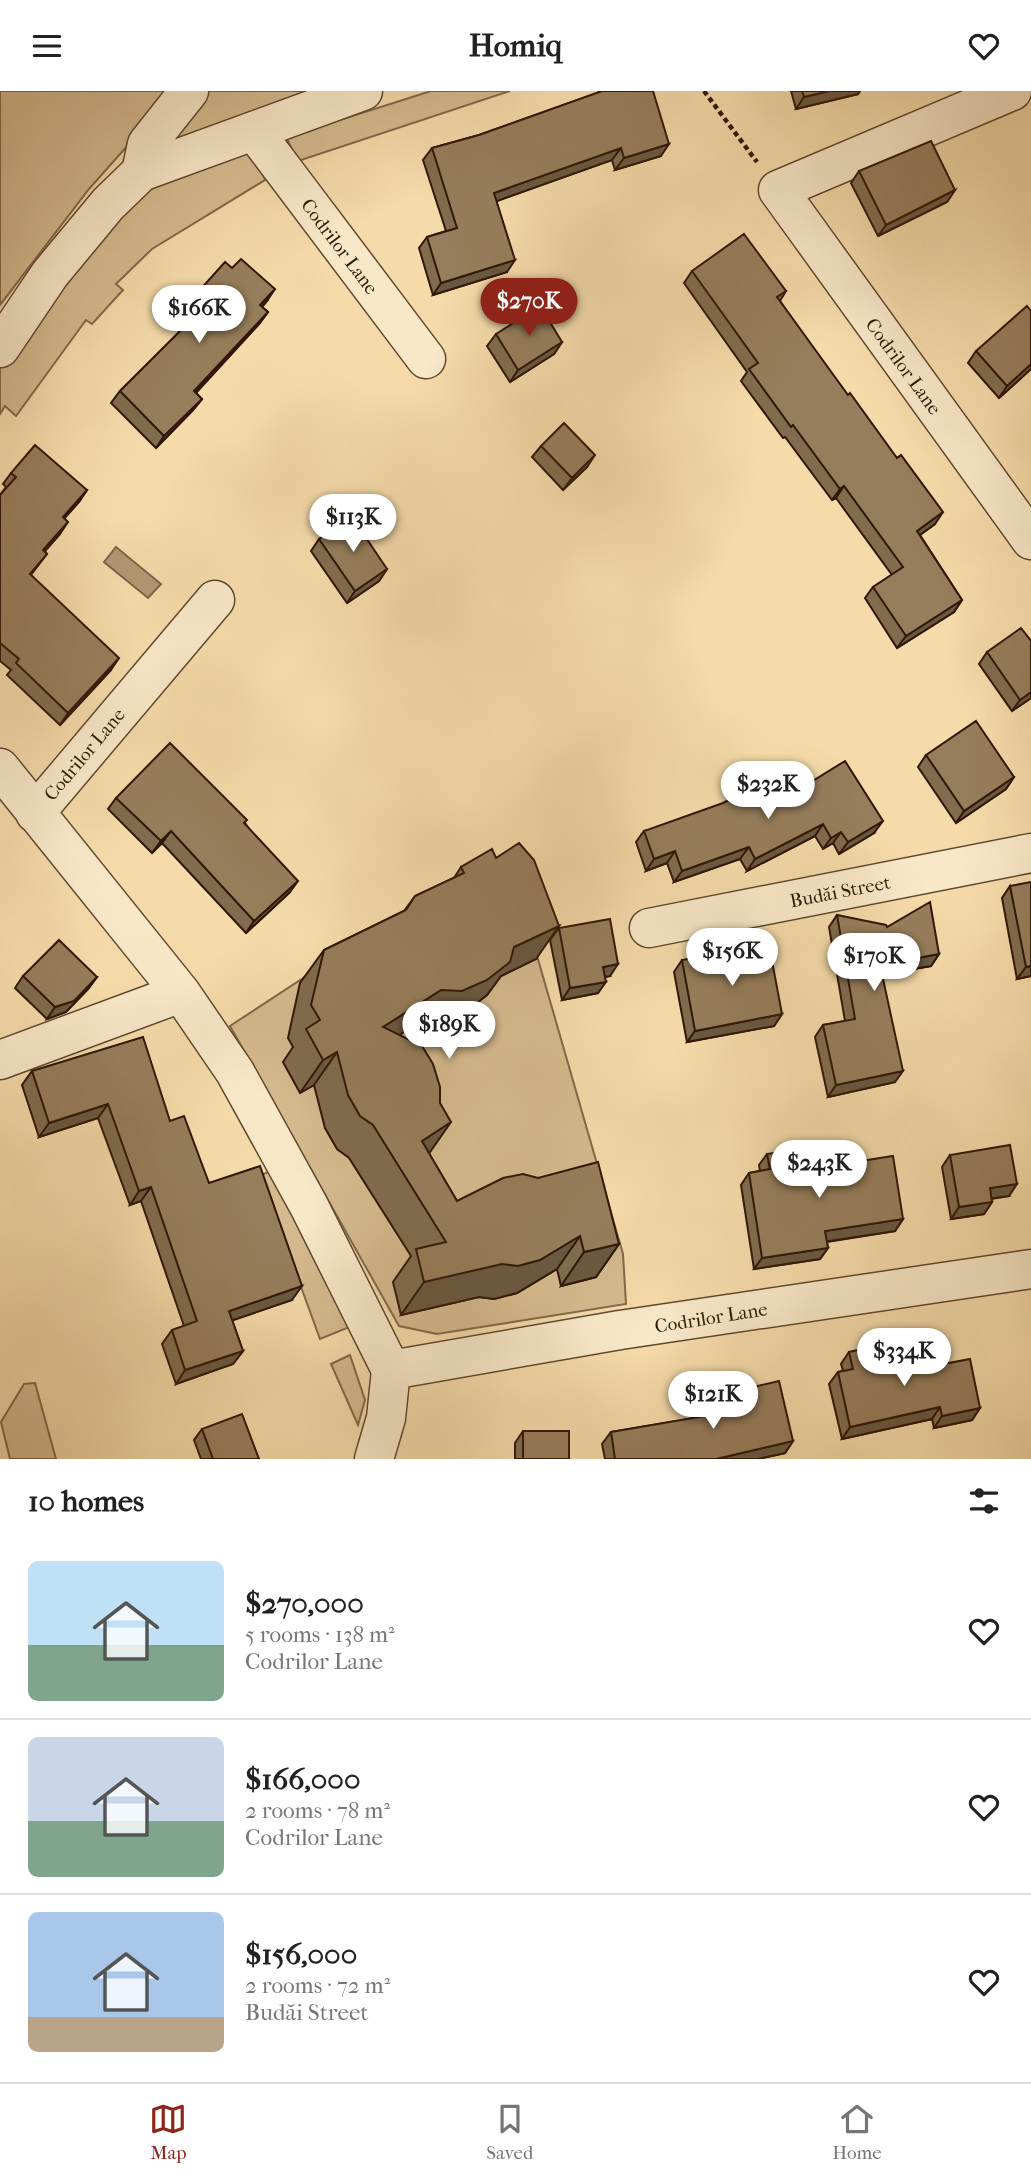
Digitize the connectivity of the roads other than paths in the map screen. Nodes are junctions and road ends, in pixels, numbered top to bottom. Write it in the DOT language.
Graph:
graph roads {
  1 [pos="189,91"];
  2 [pos="363,91"];
  3 [pos="1012,91"];
  4 [pos="254,131"];
  5 [pos="141,172"];
  6 [pos="0,348"];
  7 [pos="426,359"];
  8 [pos="1031,540"];
  9 [pos="215,600"];
  10 [pos="0,768"];
  11 [pos="35,813"];
  12 [pos="1031,853"];
  13 [pos="649,928"];
  14 [pos="181,993"];
  15 [pos="0,1060"];
  16 [pos="1031,1269"];
  17 [pos="391,1370"];
  18 [pos="374,1459"];
  1 -- 5 [label="street"];
  2 -- 4 [label="street"];
  3 -- 8 [label="street, Codrilor Lane"];
  4 -- 5 [label="street"];
  4 -- 7 [label="street, Codrilor Lane"];
  5 -- 6 [label="street"];
  9 -- 11 [label="street, Codrilor Lane"];
  10 -- 11 [label="street, Codrilor Lane"];
  11 -- 14 [label="street, Codrilor Lane"];
  12 -- 13 [label="street, Budăi Street"];
  14 -- 15 [label="street"];
  14 -- 17 [label="street, Codrilor Lane"];
  16 -- 17 [label="street, Codrilor Lane"];
  17 -- 18 [label="street"];
}
